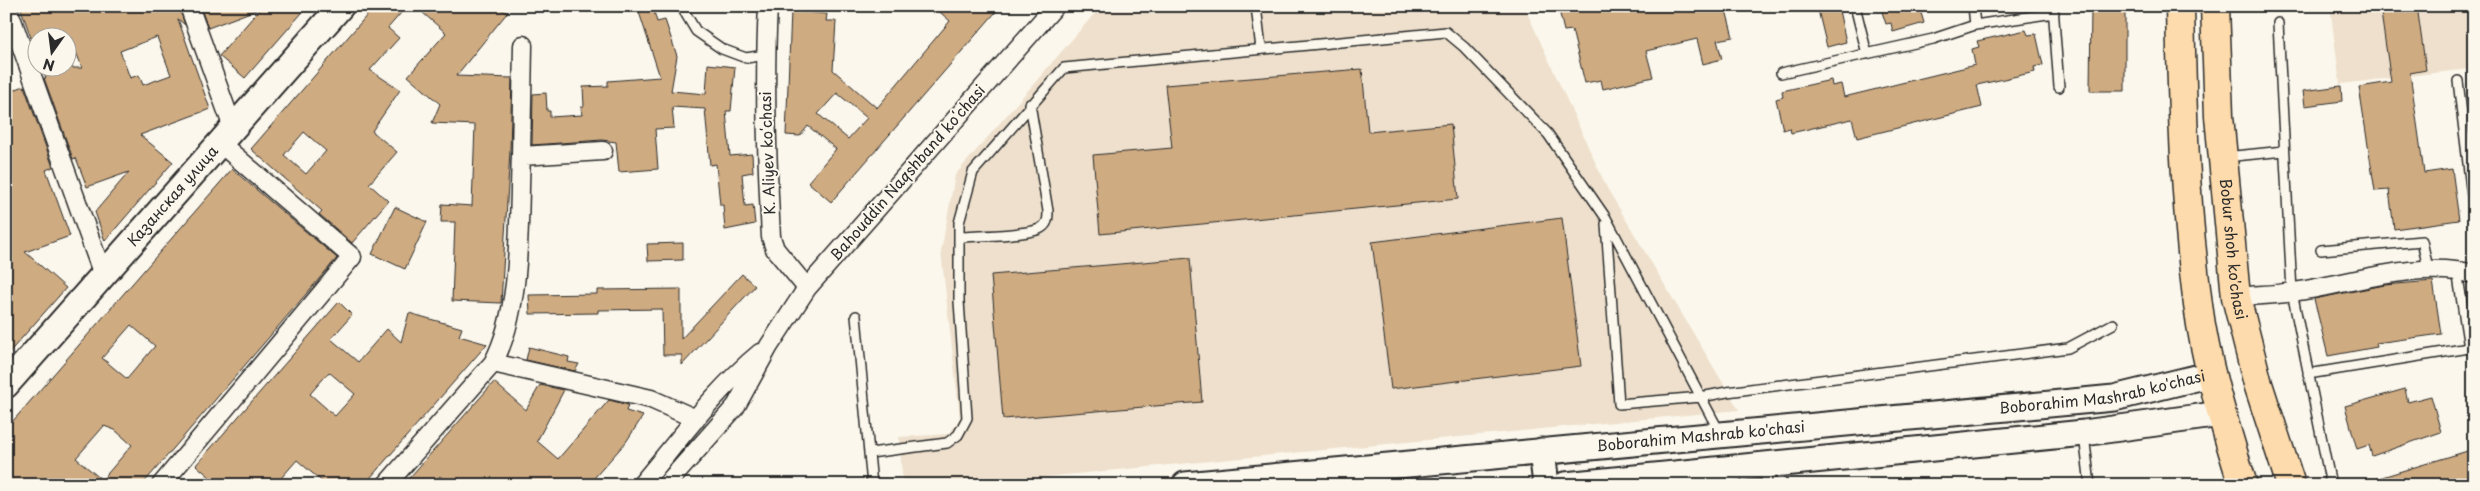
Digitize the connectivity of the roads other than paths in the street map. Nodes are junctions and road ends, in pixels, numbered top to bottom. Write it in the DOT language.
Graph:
graph roads {
  1 [pos="7,6"];
  2 [pos="189,6"];
  3 [pos="341,6"];
  4 [pos="681,6"];
  5 [pos="768,6"];
  6 [pos="1055,6"];
  7 [pos="1256,6"];
  8 [pos="1855,6"];
  9 [pos="1973,6"];
  10 [pos="2180,6"];
  11 [pos="2215,6"];
  12 [pos="2054,10"];
  13 [pos="2278,23"];
  14 [pos="1975,25"];
  15 [pos="523,45"];
  16 [pos="1261,49"];
  17 [pos="1867,54"];
  18 [pos="765,55"];
  19 [pos="1781,73"];
  20 [pos="2458,81"];
  21 [pos="2059,87"];
  22 [pos="1030,104"];
  23 [pos="227,135"];
  24 [pos="603,151"];
  25 [pos="2284,151"];
  26 [pos="521,156"];
  27 [pos="2223,157"];
  28 [pos="2474,213"];
  29 [pos="1606,218"];
  30 [pos="959,237"];
  31 [pos="2320,250"];
  32 [pos="2428,268"];
  33 [pos="2465,272"];
  34 [pos="103,275"];
  35 [pos="807,288"];
  36 [pos="2292,292"];
  37 [pos="2236,297"];
  38 [pos="856,316"];
  39 [pos="2113,324"];
  40 [pos="769,346"];
  41 [pos="493,363"];
  42 [pos="2212,374"];
  43 [pos="2308,374"];
  44 [pos="6,385"];
  45 [pos="1701,398"];
  46 [pos="2221,414"];
  47 [pos="696,419"];
  48 [pos="2084,433"];
  49 [pos="1720,434"];
  50 [pos="1542,451"];
  51 [pos="870,453"];
  52 [pos="1766,474"];
  53 [pos="161,485"];
  54 [pos="386,485"];
  55 [pos="641,485"];
  56 [pos="666,485"];
  57 [pos="872,485"];
  58 [pos="1185,485"];
  59 [pos="1546,485"];
  60 [pos="1565,485"];
  61 [pos="2090,485"];
  62 [pos="2243,485"];
  63 [pos="2292,485"];
  64 [pos="2331,485"];
  1 -- 34 [label="street"];
  2 -- 23 [label="street"];
  3 -- 23 [label="main road, Казанская улица"];
  4 -- 18 [label="lane"];
  5 -- 18 [label="street, K. Aliyev koʻchasi"];
  6 -- 35 [label="street, Bahouddin Naqshband koʻchasi"];
  7 -- 16 [label="lane"];
  8 -- 17 [label="lane"];
  9 -- 14 [label="lane"];
  10 -- 42 [label="main road"];
  11 -- 27 [label="main road, Bobur shoh ko'chasi"];
  12 -- 14 [label="lane"];
  12 -- 21 [label="lane"];
  13 -- 25 [label="lane"];
  14 -- 17 [label="lane"];
  15 -- 26 [label="street"];
  16 -- 22 [label="lane"];
  16 -- 29 [label="lane"];
  17 -- 19 [label="lane"];
  18 -- 35 [label="street, K. Aliyev koʻchasi"];
  20 -- 28 [label="lane"];
  22 -- 30 [label="lane"];
  22 -- 30 [label="lane"];
  23 -- 34 [label="main road, Казанская улица"];
  23 -- 53 [label="street"];
  24 -- 26 [label="street"];
  25 -- 27 [label="lane"];
  25 -- 36 [label="lane"];
  26 -- 41 [label="street"];
  27 -- 37 [label="main road, Bobur shoh ko'chasi"];
  29 -- 45 [label="lane"];
  29 -- 45 [label="lane"];
  30 -- 51 [label="lane"];
  31 -- 32 [label="lane"];
  32 -- 33 [label="street"];
  32 -- 36 [label="street"];
  33 -- 43 [label="lane"];
  34 -- 44 [label="main road, Казанская улица"];
  35 -- 40 [label="street, Bahouddin Naqshband koʻchasi"];
  36 -- 37 [label="street"];
  36 -- 43 [label="lane"];
  37 -- 63 [label="main road, Bobur shoh ko'chasi"];
  38 -- 51 [label="lane"];
  39 -- 45 [label="lane"];
  40 -- 47 [label="street"];
  40 -- 56 [label="street"];
  41 -- 47 [label="street"];
  41 -- 54 [label="street"];
  42 -- 46 [label="main road"];
  42 -- 49 [label="main road, Boborahim Mashrab ko'chasi"];
  43 -- 64 [label="lane"];
  45 -- 49 [label="lane"];
  46 -- 48 [label="main road"];
  46 -- 62 [label="main road"];
  47 -- 55 [label="street"];
  48 -- 52 [label="main road"];
  48 -- 61 [label="lane"];
  49 -- 50 [label="main road, Boborahim Mashrab ko'chasi"];
  50 -- 58 [label="main road, Boborahim Mashrab ko'chasi"];
  50 -- 59 [label="main road"];
  51 -- 57 [label="lane"];
  52 -- 60 [label="main road"];
}
